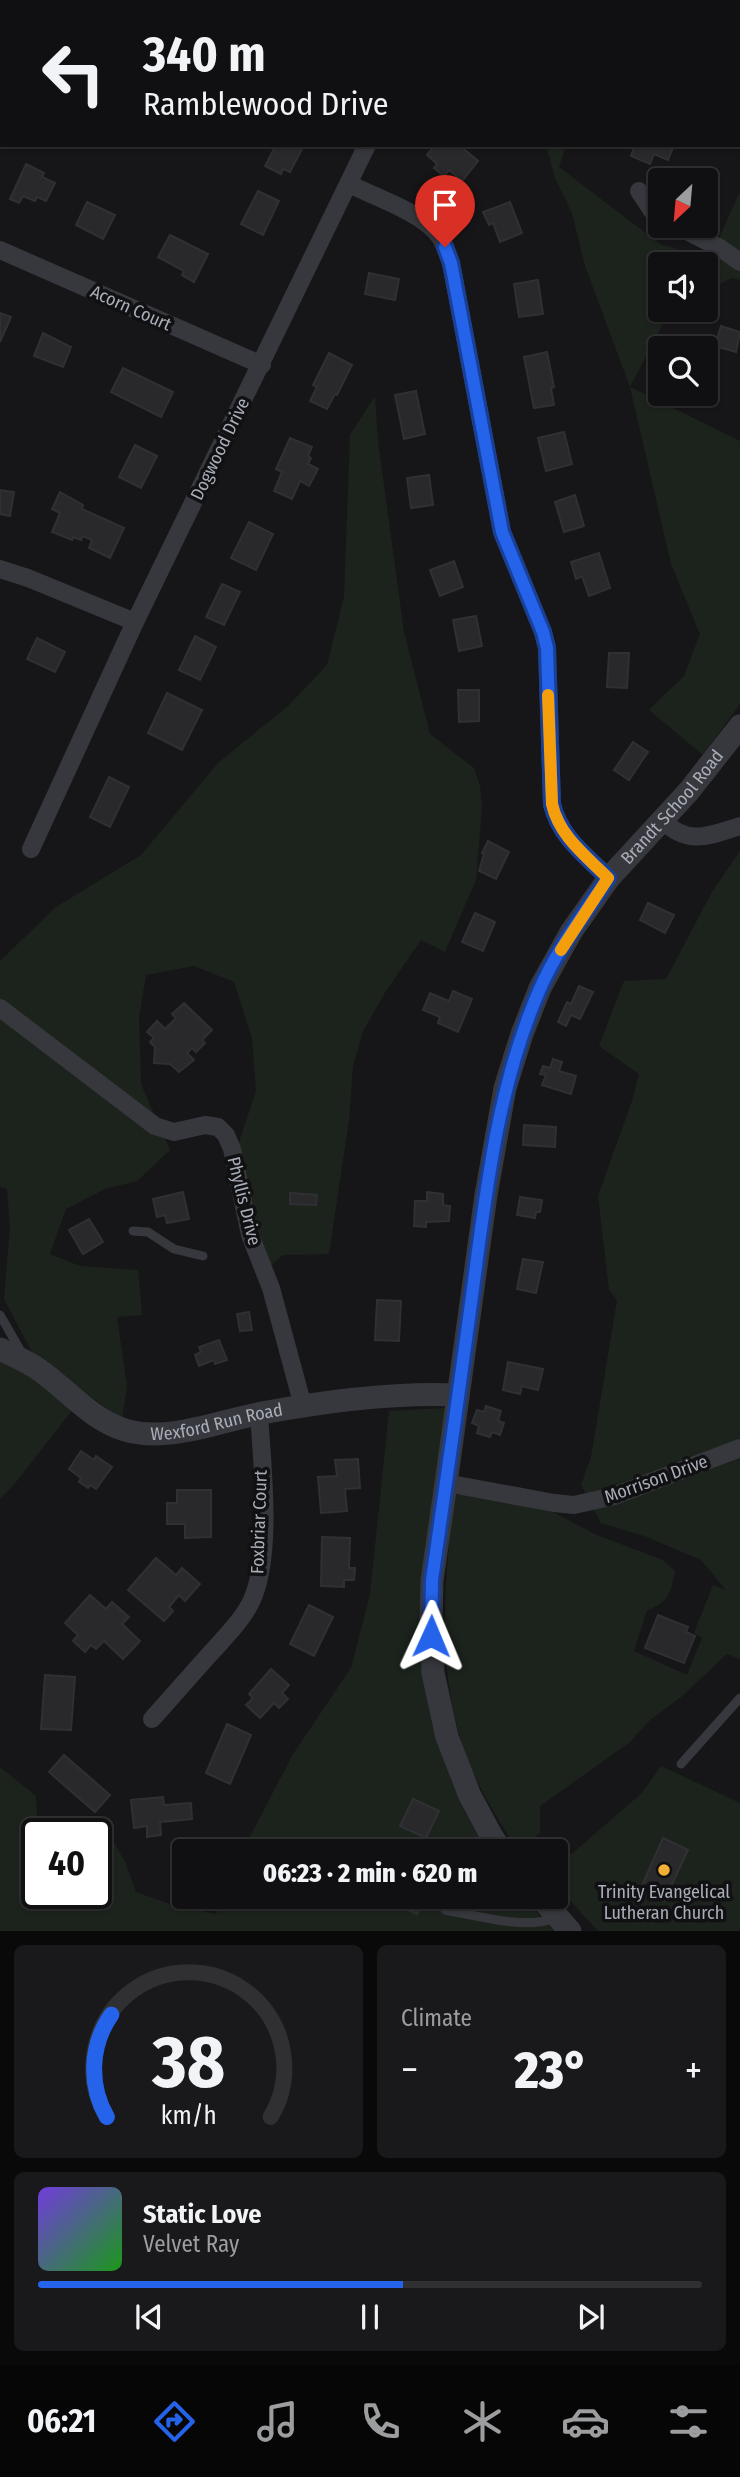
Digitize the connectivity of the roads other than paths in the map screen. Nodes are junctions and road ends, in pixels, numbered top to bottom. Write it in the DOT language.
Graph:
graph roads {
  1 [pos="366,147"];
  2 [pos="349,184"];
  3 [pos="639,191"];
  4 [pos="648,204"];
  5 [pos="702,238"];
  6 [pos="0,250"];
  7 [pos="740,262"];
  8 [pos="262,365"];
  9 [pos="0,569"];
  10 [pos="135,622"];
  11 [pos="740,726"];
  12 [pos="662,820"];
  13 [pos="740,826"];
  14 [pos="31,849"];
  15 [pos="608,878"];
  16 [pos="0,1008"];
  17 [pos="133,1231"];
  18 [pos="203,1256"];
  19 [pos="0,1315"];
  20 [pos="0,1349"];
  21 [pos="28,1363"];
  22 [pos="458,1395"];
  23 [pos="303,1406"];
  24 [pos="259,1413"];
  25 [pos="740,1448"];
  26 [pos="446,1483"];
  27 [pos="740,1698"];
  28 [pos="152,1719"];
  29 [pos="681,1764"];
  30 [pos="495,1839"];
  31 [pos="551,1909"];
  32 [pos="445,1910"];
  33 [pos="564,1924"];
  1 -- 2 [label="street, Dogwood Drive"];
  2 -- 8 [label="street, Dogwood Drive"];
  2 -- 15 [label="street"];
  3 -- 4 [label="street"];
  5 -- 7 [label="street"];
  6 -- 8 [label="street, Acorn Court"];
  8 -- 10 [label="street, Dogwood Drive"];
  9 -- 10 [label="street"];
  10 -- 14 [label="street, Dogwood Drive"];
  11 -- 12 [label="street, Brandt School Road"];
  12 -- 13 [label="street"];
  12 -- 15 [label="street, Brandt School Road"];
  15 -- 22 [label="street, Brandt School Road"];
  16 -- 23 [label="street, Phyllis Drive"];
  17 -- 18 [label="lane"];
  19 -- 21 [label="lane"];
  20 -- 21 [label="street, Wexford Run Road"];
  21 -- 24 [label="street, Wexford Run Road"];
  22 -- 23 [label="street, Wexford Run Road"];
  22 -- 26 [label="street, Brandt School Road"];
  23 -- 24 [label="street, Wexford Run Road"];
  24 -- 28 [label="street, Foxbriar Court"];
  25 -- 26 [label="street, Morrison Drive"];
  26 -- 30 [label="street, Brandt School Road"];
  27 -- 29 [label="lane"];
  31 -- 33 [label="street"];
  32 -- 33 [label="lane"];
}
